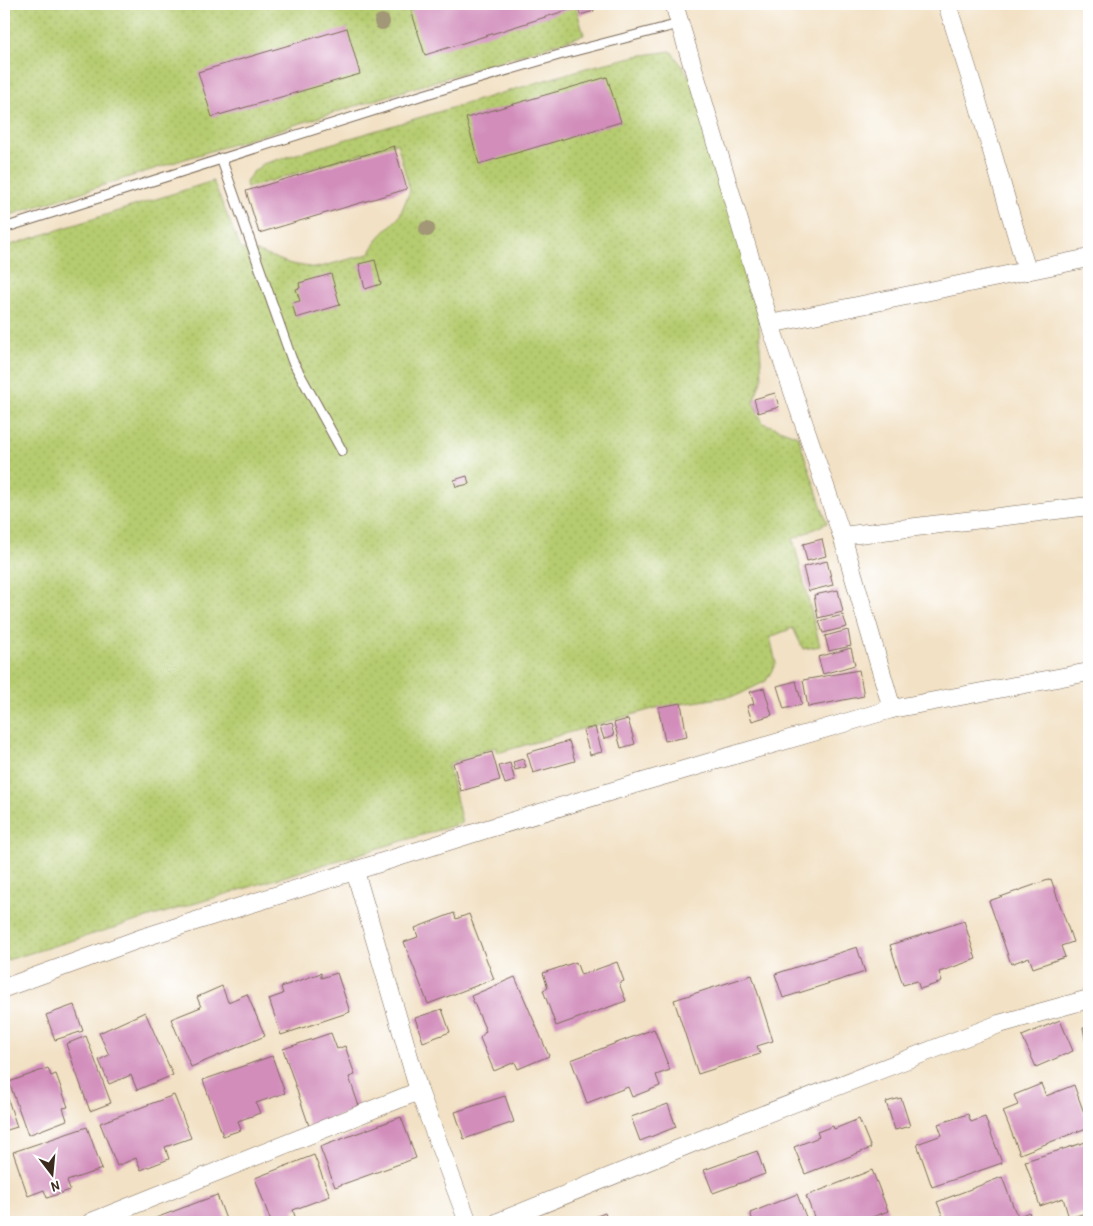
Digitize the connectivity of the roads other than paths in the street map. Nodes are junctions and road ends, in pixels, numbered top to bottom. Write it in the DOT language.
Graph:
graph roads {
  1 [pos="674,4"];
  2 [pos="947,4"];
  3 [pos="679,24"];
  4 [pos="221,158"];
  5 [pos="4,228"];
  6 [pos="1089,258"];
  7 [pos="1027,271"];
  8 [pos="770,324"];
  9 [pos="342,451"];
  10 [pos="1089,506"];
  11 [pos="842,536"];
  12 [pos="1089,672"];
  13 [pos="892,709"];
  14 [pos="355,872"];
  15 [pos="4,988"];
  16 [pos="1089,998"];
  17 [pos="419,1091"];
  18 [pos="91,1222"];
  19 [pos="468,1222"];
  20 [pos="498,1222"];
  1 -- 3 [label="street"];
  2 -- 7 [label="street"];
  3 -- 4 [label="lane"];
  3 -- 8 [label="street"];
  4 -- 5 [label="lane"];
  4 -- 9 [label="lane"];
  6 -- 7 [label="street"];
  7 -- 8 [label="street"];
  8 -- 11 [label="street"];
  10 -- 11 [label="street"];
  11 -- 13 [label="street"];
  12 -- 13 [label="street"];
  13 -- 14 [label="street"];
  14 -- 15 [label="street"];
  14 -- 17 [label="street"];
  16 -- 20 [label="street"];
  17 -- 18 [label="street"];
  17 -- 19 [label="street"];
}
